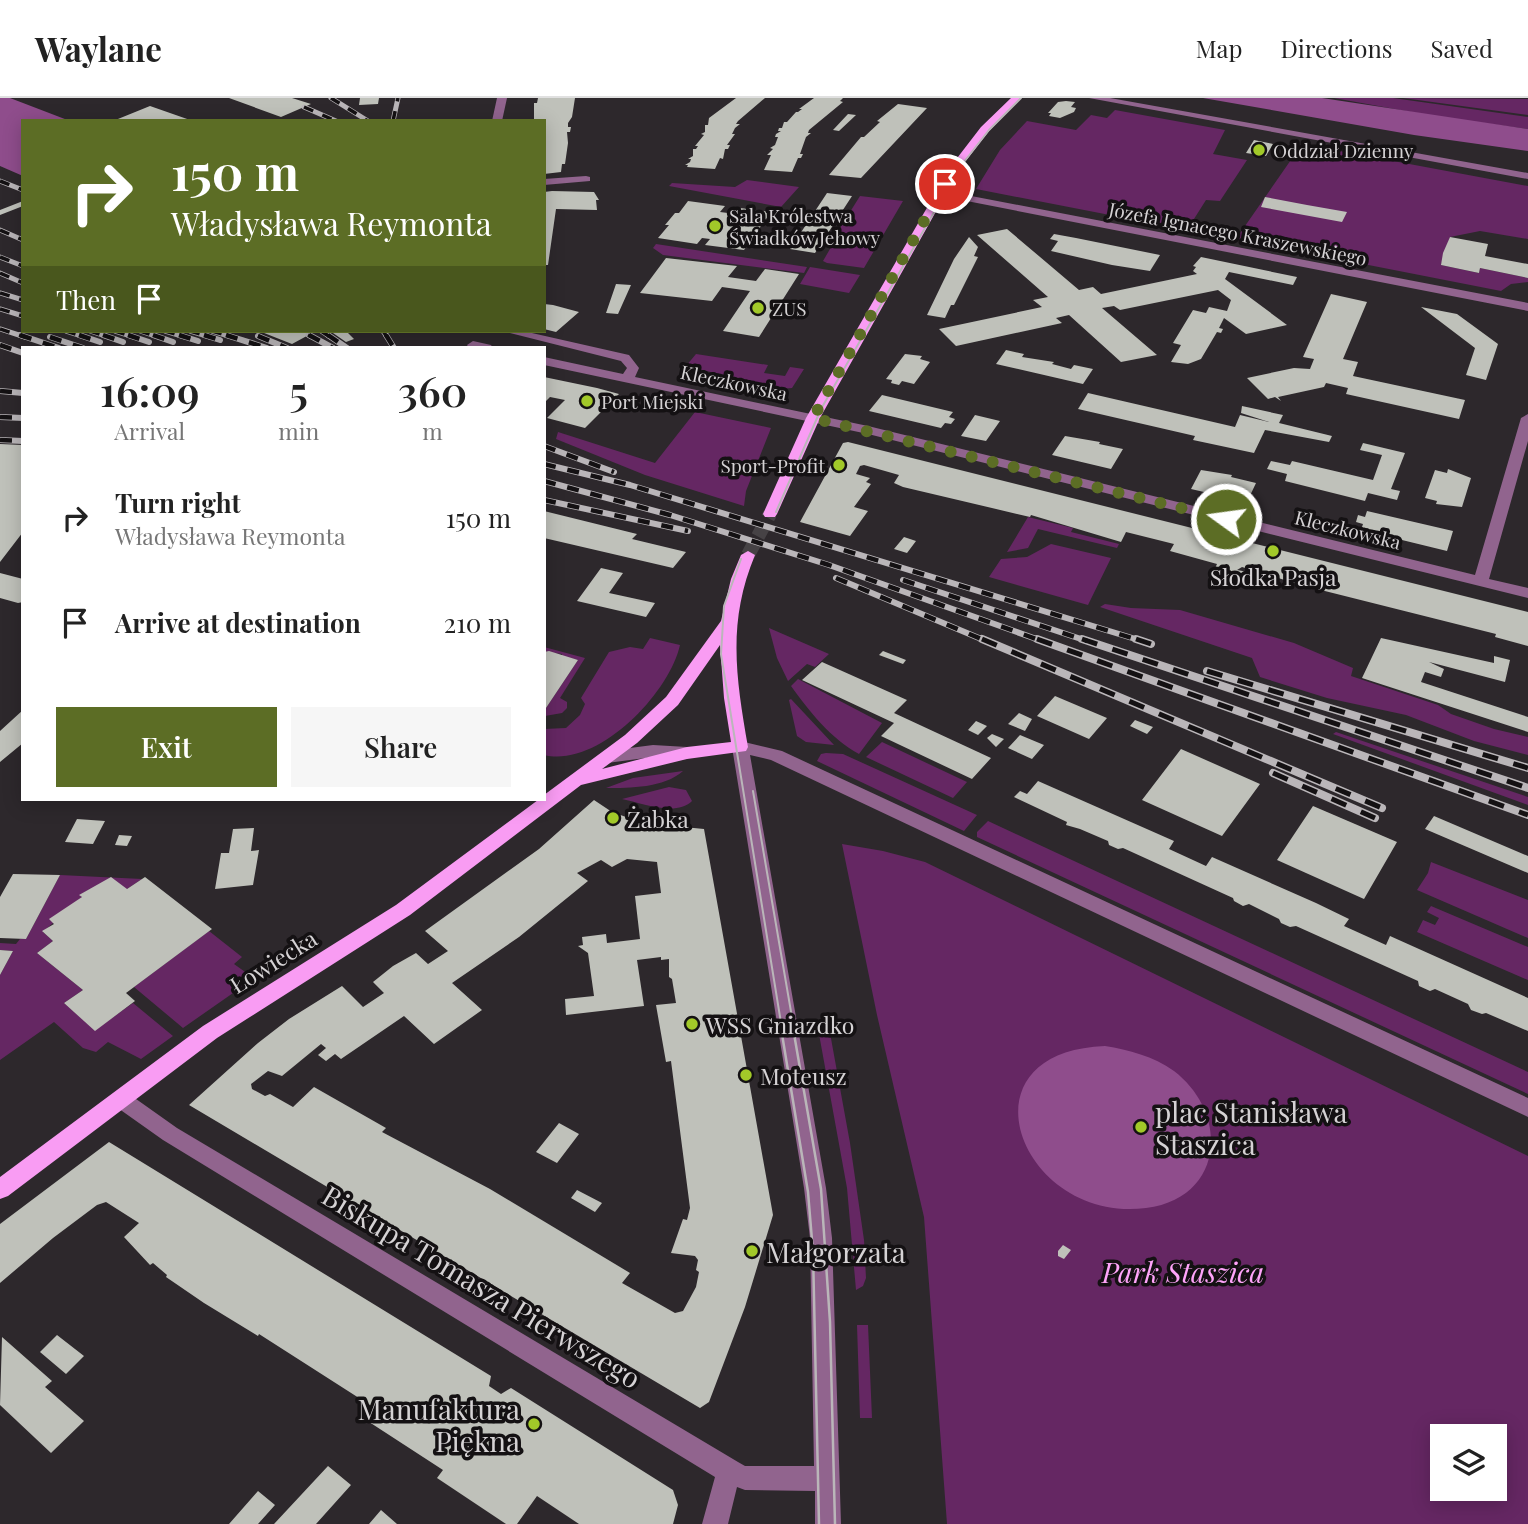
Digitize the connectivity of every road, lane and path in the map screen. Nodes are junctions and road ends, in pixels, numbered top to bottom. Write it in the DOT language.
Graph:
graph roads {
  1 [pos="502,98"];
  2 [pos="1016,98"];
  3 [pos="1094,98"];
  4 [pos="497,119"];
  5 [pos="1528,176"];
  6 [pos="586,179"];
  7 [pos="546,182"];
  8 [pos="940,193"];
  9 [pos="1528,307"];
  10 [pos="517,333"];
  11 [pos="473,345"];
  12 [pos="478,346"];
  13 [pos="546,361"];
  14 [pos="627,379"];
  15 [pos="813,418"];
  16 [pos="1528,418"];
  17 [pos="770,514"];
  18 [pos="748,555"];
  19 [pos="1481,582"];
  20 [pos="1528,593"];
  21 [pos="727,624"];
  22 [pos="740,747"];
  23 [pos="687,753"];
  24 [pos="607,757"];
  25 [pos="576,782"];
  26 [pos="122,1100"];
  27 [pos="1528,1108"];
  28 [pos="0,1189"];
  29 [pos="729,1471"];
  30 [pos="827,1479"];
  31 [pos="715,1524"];
  32 [pos="828,1524"];
  1 -- 4 [label="street"];
  2 -- 8 [label="main road"];
  3 -- 5 [label="street"];
  6 -- 7 [label="street"];
  8 -- 9 [label="street, Józefa Ignacego Kraszewskiego"];
  8 -- 15 [label="main road"];
  10 -- 14 [label="street"];
  11 -- 12 [label="street"];
  13 -- 14 [label="street, Kleczkowska"];
  14 -- 15 [label="street, Kleczkowska"];
  15 -- 17 [label="main road"];
  15 -- 19 [label="street, Kleczkowska"];
  16 -- 19 [label="street"];
  18 -- 21 [label="main road"];
  19 -- 20 [label="street, Kleczkowska"];
  21 -- 22 [label="main road"];
  21 -- 24 [label="main road"];
  22 -- 23 [label="main road, Łowiecka"];
  22 -- 27 [label="street"];
  22 -- 30 [label="street"];
  23 -- 24 [label="street, Łowiecka"];
  23 -- 25 [label="main road, Łowiecka"];
  24 -- 25 [label="main road, Łowiecka"];
  25 -- 26 [label="main road, Łowiecka"];
  26 -- 28 [label="main road, Łowiecka"];
  26 -- 29 [label="street, Biskupa Tomasza Pierwszego"];
  29 -- 30 [label="street, Biskupa Tomasza Pierwszego"];
  29 -- 31 [label="street"];
  30 -- 32 [label="street"];
}
